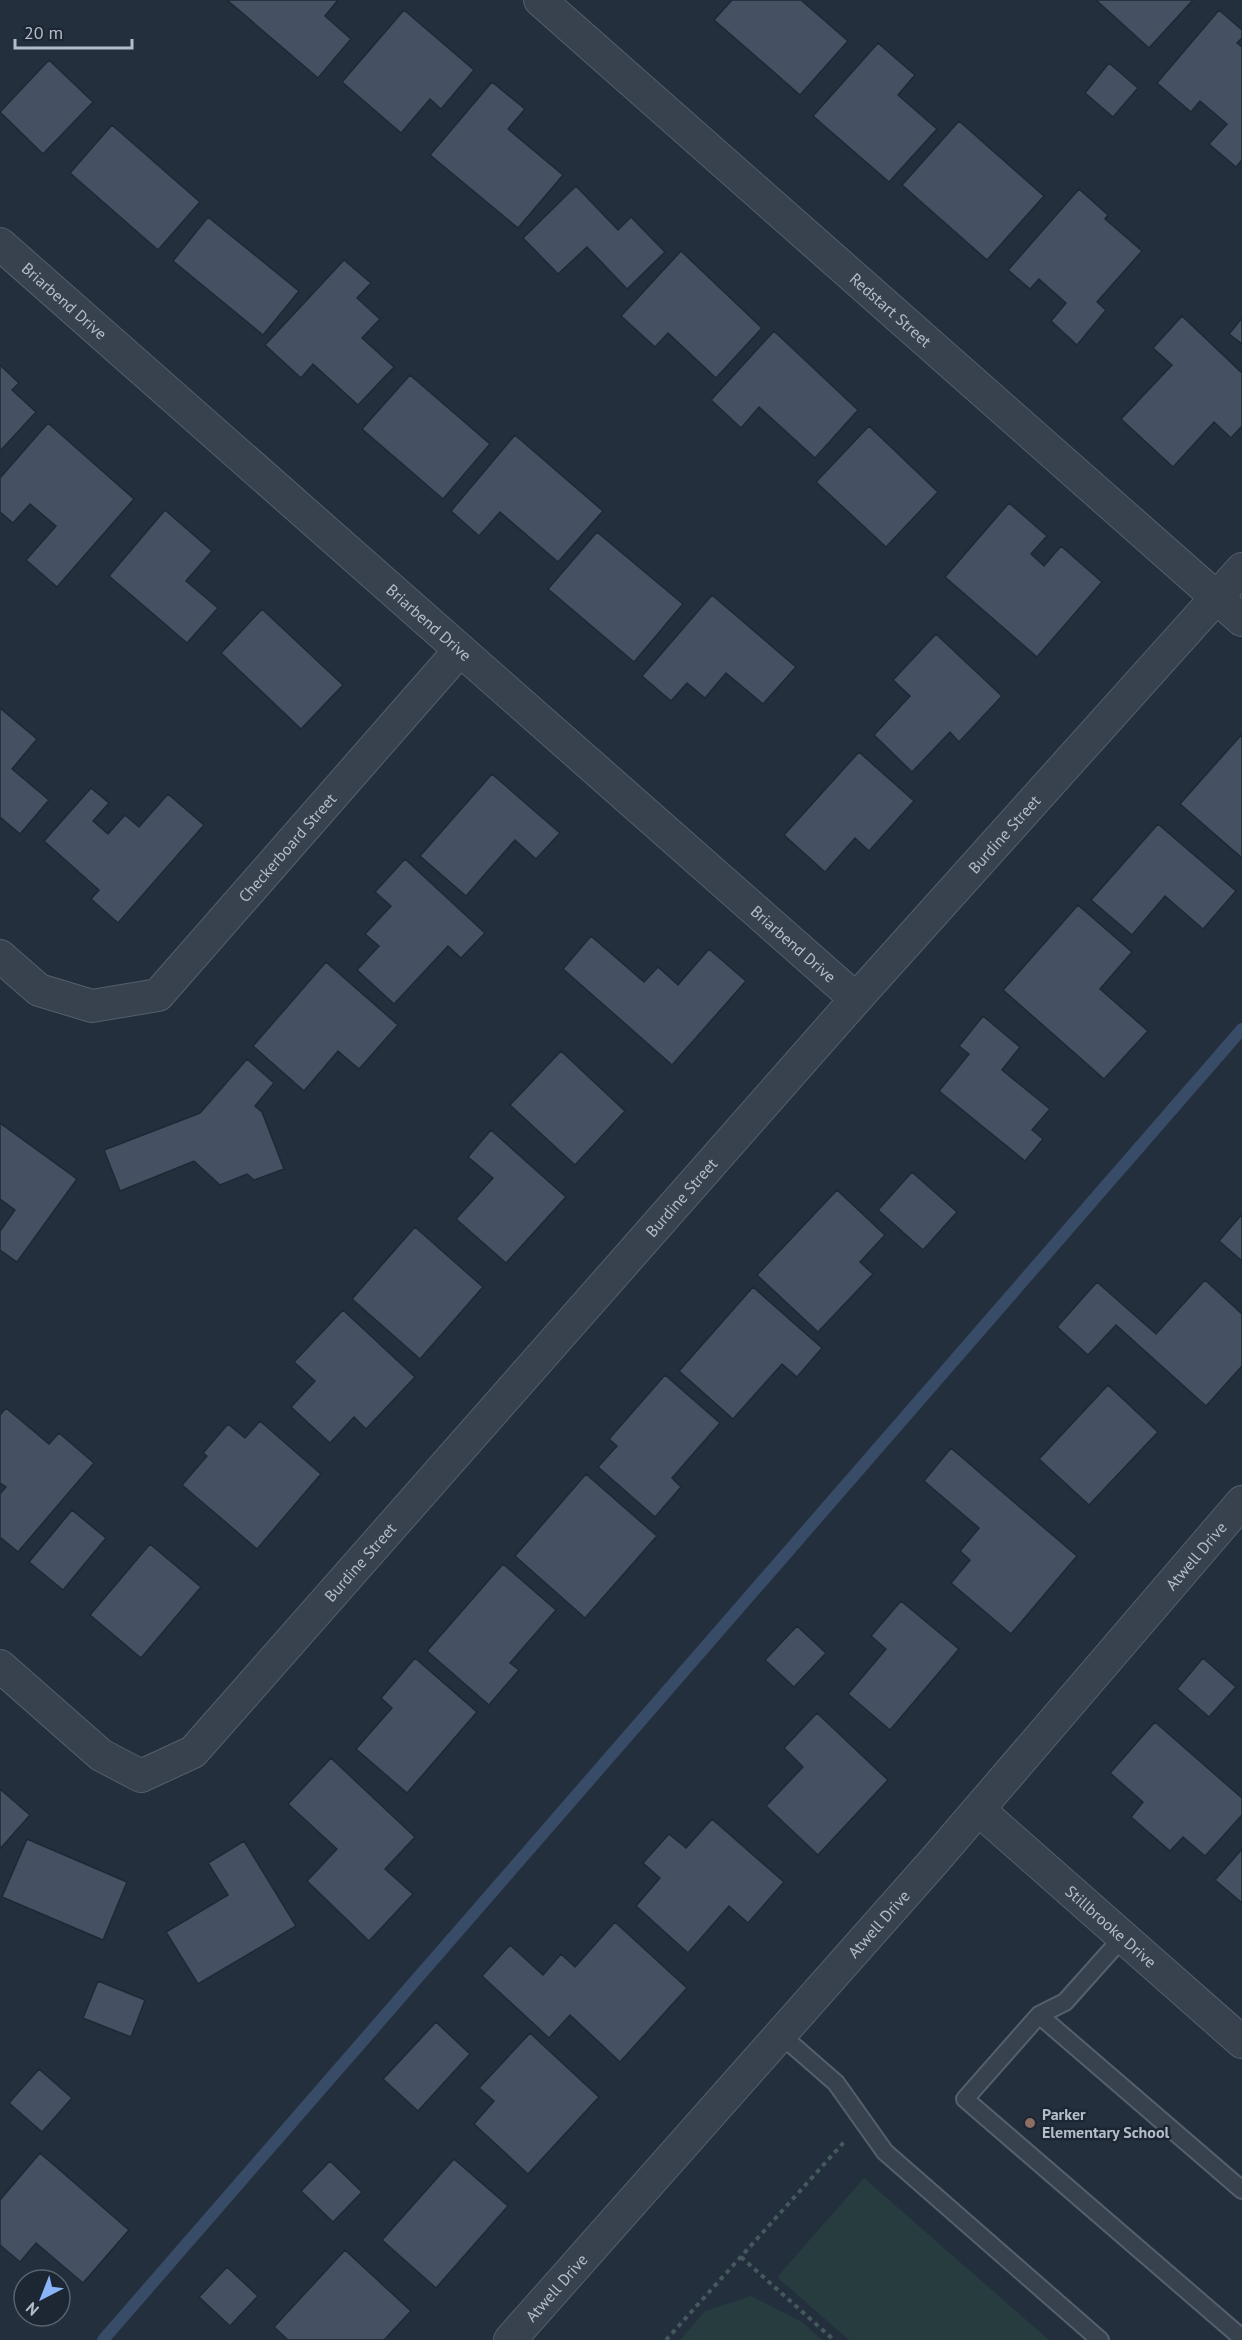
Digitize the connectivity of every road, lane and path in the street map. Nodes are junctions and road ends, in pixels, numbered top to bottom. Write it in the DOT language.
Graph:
graph roads {
  1 [pos="540,0"];
  2 [pos="0,244"];
  3 [pos="1242,568"];
  4 [pos="1217,597"];
  5 [pos="1242,620"];
  6 [pos="460,651"];
  7 [pos="0,956"];
  8 [pos="856,999"];
  9 [pos="1242,1502"];
  10 [pos="0,1666"];
  11 [pos="979,1810"];
  12 [pos="1123,1937"];
  13 [pos="1039,2015"];
  14 [pos="781,2035"];
  15 [pos="1242,2042"];
  16 [pos="863,2122"];
  17 [pos="1242,2190"];
  18 [pos="740,2256"];
  19 [pos="1242,2338"];
  20 [pos="510,2340"];
  21 [pos="666,2340"];
  22 [pos="834,2340"];
  23 [pos="1100,2340"];
  1 -- 4 [label="street, Redstart Street"];
  2 -- 6 [label="street, Briarbend Drive"];
  3 -- 4 [label="street, Burdine Street"];
  4 -- 5 [label="street, Redstart Street"];
  4 -- 8 [label="street, Burdine Street"];
  6 -- 7 [label="street, Checkerboard Street"];
  6 -- 8 [label="street, Briarbend Drive"];
  8 -- 10 [label="street, Burdine Street"];
  9 -- 11 [label="street, Atwell Drive"];
  11 -- 12 [label="street, Stillbrooke Drive"];
  11 -- 14 [label="street, Atwell Drive"];
  12 -- 13 [label="lane"];
  12 -- 15 [label="street, Stillbrooke Drive"];
  13 -- 17 [label="lane"];
  13 -- 19 [label="lane"];
  14 -- 16 [label="lane"];
  14 -- 20 [label="street, Atwell Drive"];
  16 -- 18 [label="path"];
  16 -- 23 [label="lane"];
  18 -- 21 [label="path"];
  18 -- 22 [label="path"];
}
